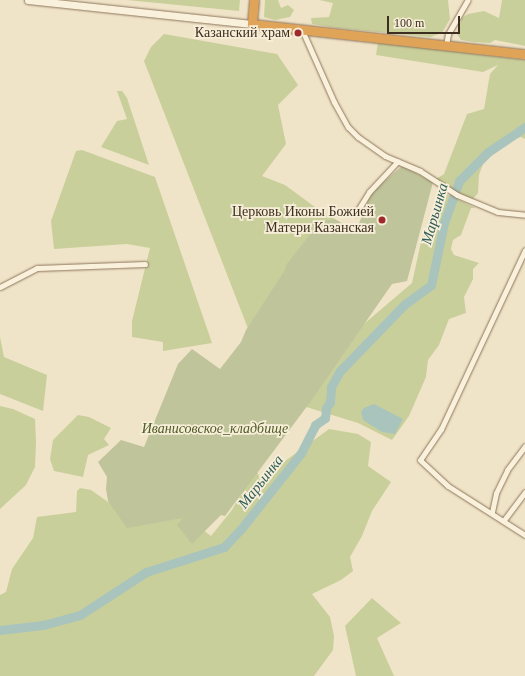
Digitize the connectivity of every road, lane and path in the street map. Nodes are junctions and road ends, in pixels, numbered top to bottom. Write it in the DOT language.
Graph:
graph roads {
  1 [pos="28,0"];
  2 [pos="254,0"];
  3 [pos="468,0"];
  4 [pos="252,24"];
  5 [pos="302,30"];
  6 [pos="446,46"];
  7 [pos="525,54"];
  8 [pos="398,161"];
  9 [pos="356,213"];
  10 [pos="525,215"];
  11 [pos="525,250"];
  12 [pos="145,264"];
  13 [pos="0,287"];
  14 [pos="525,446"];
  15 [pos="525,492"];
  16 [pos="492,512"];
  17 [pos="504,520"];
  18 [pos="525,535"];
  1 -- 4 [label="street"];
  2 -- 4 [label="highway"];
  3 -- 6 [label="street"];
  4 -- 5 [label="highway"];
  5 -- 6 [label="highway"];
  5 -- 8 [label="street"];
  6 -- 7 [label="highway"];
  8 -- 9 [label="street"];
  8 -- 10 [label="street"];
  11 -- 16 [label="street"];
  12 -- 13 [label="street"];
  14 -- 16 [label="street"];
  15 -- 17 [label="street"];
  16 -- 17 [label="street"];
  17 -- 18 [label="street"];
}
